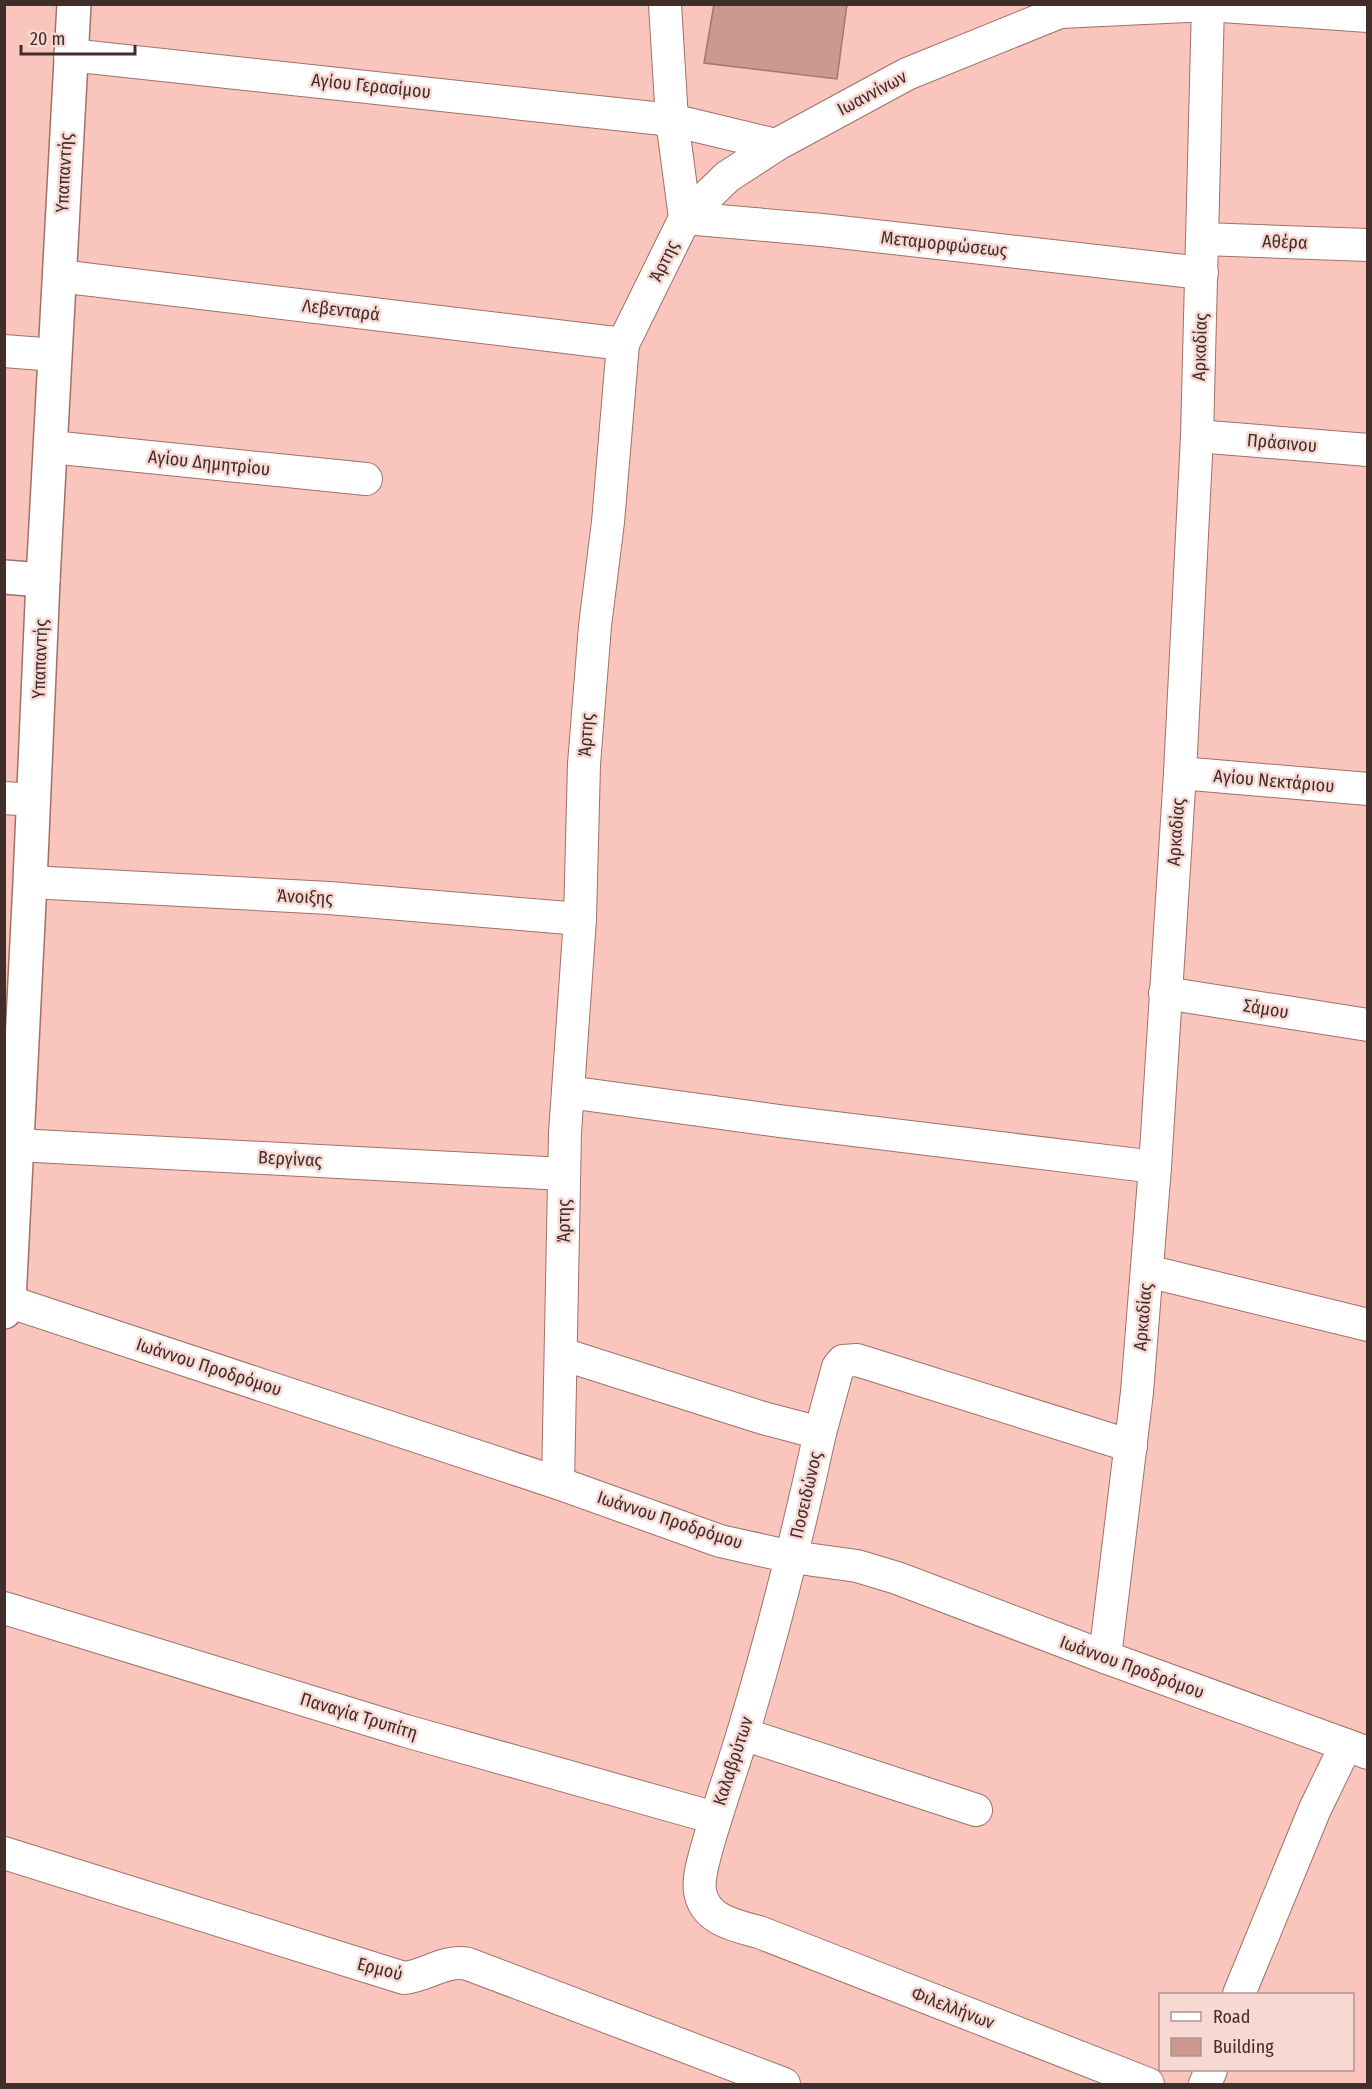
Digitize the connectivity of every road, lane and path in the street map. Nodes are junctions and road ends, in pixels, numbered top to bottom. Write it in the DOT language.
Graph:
graph roads {
  1 [pos="74,4"];
  2 [pos="665,4"];
  3 [pos="1208,5"];
  4 [pos="1064,8"];
  5 [pos="1368,16"];
  6 [pos="70,55"];
  7 [pos="672,120"];
  8 [pos="776,145"];
  9 [pos="685,218"];
  10 [pos="1203,239"];
  11 [pos="1368,245"];
  12 [pos="1202,273"];
  13 [pos="59,276"];
  14 [pos="623,344"];
  15 [pos="4,351"];
  16 [pos="55,355"];
  17 [pos="1197,436"];
  18 [pos="51,447"];
  19 [pos="1368,450"];
  20 [pos="366,479"];
  21 [pos="4,577"];
  22 [pos="43,580"];
  23 [pos="1180,773"];
  24 [pos="1368,789"];
  25 [pos="19,799"];
  26 [pos="30,882"];
  27 [pos="580,920"];
  28 [pos="1165,993"];
  29 [pos="14,1003"];
  30 [pos="1368,1025"];
  31 [pos="567,1092"];
  32 [pos="16,1145"];
  33 [pos="1155,1167"];
  34 [pos="564,1174"];
  35 [pos="1147,1271"];
  36 [pos="6,1304"];
  37 [pos="1368,1325"];
  38 [pos="562,1354"];
  39 [pos="820,1433"];
  40 [pos="1131,1446"];
  41 [pos="558,1483"];
  42 [pos="792,1557"];
  43 [pos="4,1608"];
  44 [pos="1105,1657"];
  45 [pos="743,1734"];
  46 [pos="1357,1749"];
  47 [pos="976,1810"];
  48 [pos="715,1818"];
  49 [pos="4,1853"];
  50 [pos="759,1932"];
  51 [pos="1240,1993"];
  52 [pos="1211,2071"];
  53 [pos="784,2085"];
  54 [pos="1148,2085"];
  55 [pos="1205,2085"];
  1 -- 6 [label="street, Υπαπαντής"];
  2 -- 7 [label="street, Άρτης"];
  3 -- 4 [label="street, Ιωαννίνων"];
  3 -- 5 [label="street, Ιωαννίνων"];
  3 -- 10 [label="street, Αρκαδίας"];
  4 -- 8 [label="street, Ιωαννίνων"];
  6 -- 7 [label="street, Αγίου Γερασίμου"];
  6 -- 13 [label="street, Υπαπαντής"];
  7 -- 8 [label="street"];
  7 -- 9 [label="street, Άρτης"];
  8 -- 9 [label="street, Ιωαννίνων"];
  9 -- 12 [label="street, Μεταμορφώσεως"];
  9 -- 14 [label="street, Άρτης"];
  10 -- 11 [label="street, Αθέρα"];
  10 -- 12 [label="street, Αρκαδίας"];
  12 -- 17 [label="street, Αρκαδίας"];
  13 -- 14 [label="street, Λεβενταρά"];
  13 -- 16 [label="street, Υπαπαντής"];
  14 -- 27 [label="street, Άρτης"];
  15 -- 16 [label="street"];
  16 -- 18 [label="street, Υπαπαντής"];
  17 -- 19 [label="street, Πράσινου"];
  17 -- 23 [label="street, Αρκαδίας"];
  18 -- 20 [label="street, Αγίου Δημητρίου"];
  18 -- 22 [label="street, Υπαπαντής"];
  21 -- 22 [label="street"];
  22 -- 25 [label="street, Υπαπαντής"];
  23 -- 24 [label="street, Αγίου Νεκτάριου"];
  23 -- 28 [label="street, Αρκαδίας"];
  25 -- 26 [label="street, Υπαπαντής"];
  26 -- 27 [label="street, Άνοιξης"];
  26 -- 29 [label="street, Υπαπαντής"];
  27 -- 31 [label="street, Άρτης"];
  28 -- 30 [label="street, Σάμου"];
  28 -- 33 [label="street, Αρκαδίας"];
  29 -- 32 [label="street, Υπαπαντής"];
  31 -- 33 [label="street"];
  31 -- 34 [label="street, Άρτης"];
  32 -- 34 [label="street, Βεργίνας"];
  32 -- 36 [label="street, Υπαπαντής"];
  33 -- 35 [label="street, Αρκαδίας"];
  34 -- 38 [label="street, Άρτης"];
  35 -- 37 [label="street"];
  35 -- 40 [label="street, Αρκαδίας"];
  36 -- 41 [label="street, Ιωάννου Προδρόμου"];
  38 -- 39 [label="street"];
  38 -- 41 [label="street, Άρτης"];
  39 -- 40 [label="street, Ποσειδώνος"];
  39 -- 42 [label="street, Ποσειδώνος"];
  40 -- 44 [label="street, Αρκαδίας"];
  41 -- 42 [label="street, Ιωάννου Προδρόμου"];
  42 -- 44 [label="street, Ιωάννου Προδρόμου"];
  42 -- 45 [label="street, Καλαβρύτων"];
  43 -- 48 [label="street, Παναγία Τρυπίτη"];
  44 -- 46 [label="street, Ιωάννου Προδρόμου"];
  45 -- 47 [label="street"];
  45 -- 48 [label="street, Καλαβρύτων"];
  46 -- 51 [label="street"];
  48 -- 50 [label="street, Καλαβρύτων"];
  49 -- 53 [label="street, Ερμού"];
  50 -- 54 [label="street, Φιλελλήνων"];
  52 -- 55 [label="street"];
}
